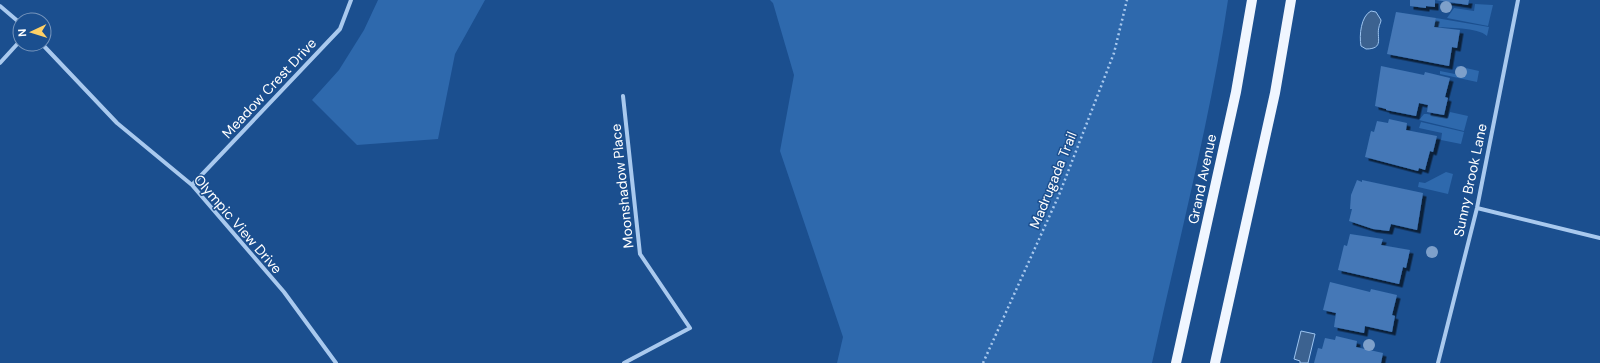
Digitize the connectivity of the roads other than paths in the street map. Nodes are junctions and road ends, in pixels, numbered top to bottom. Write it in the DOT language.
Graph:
graph roads {
  1 [pos="351,0"];
  2 [pos="1252,0"];
  3 [pos="1291,0"];
  4 [pos="1518,0"];
  5 [pos="0,6"];
  6 [pos="12,16"];
  7 [pos="12,50"];
  8 [pos="50,52"];
  9 [pos="0,64"];
  10 [pos="623,96"];
  11 [pos="192,185"];
  12 [pos="1476,208"];
  13 [pos="1600,238"];
  14 [pos="336,363"];
  15 [pos="624,363"];
  16 [pos="1176,363"];
  17 [pos="1215,363"];
  18 [pos="1438,363"];
  1 -- 11 [label="street, Meadow Crest Drive"];
  2 -- 16 [label="main road, Grand Avenue"];
  3 -- 17 [label="main road"];
  4 -- 12 [label="street, Sunny Brook Lane"];
  5 -- 6 [label="street"];
  7 -- 9 [label="street"];
  8 -- 11 [label="street, Olympic View Drive"];
  10 -- 15 [label="street, Moonshadow Place"];
  11 -- 14 [label="street, Olympic View Drive"];
  12 -- 13 [label="street"];
  12 -- 18 [label="street, Sunny Brook Lane"];
}
